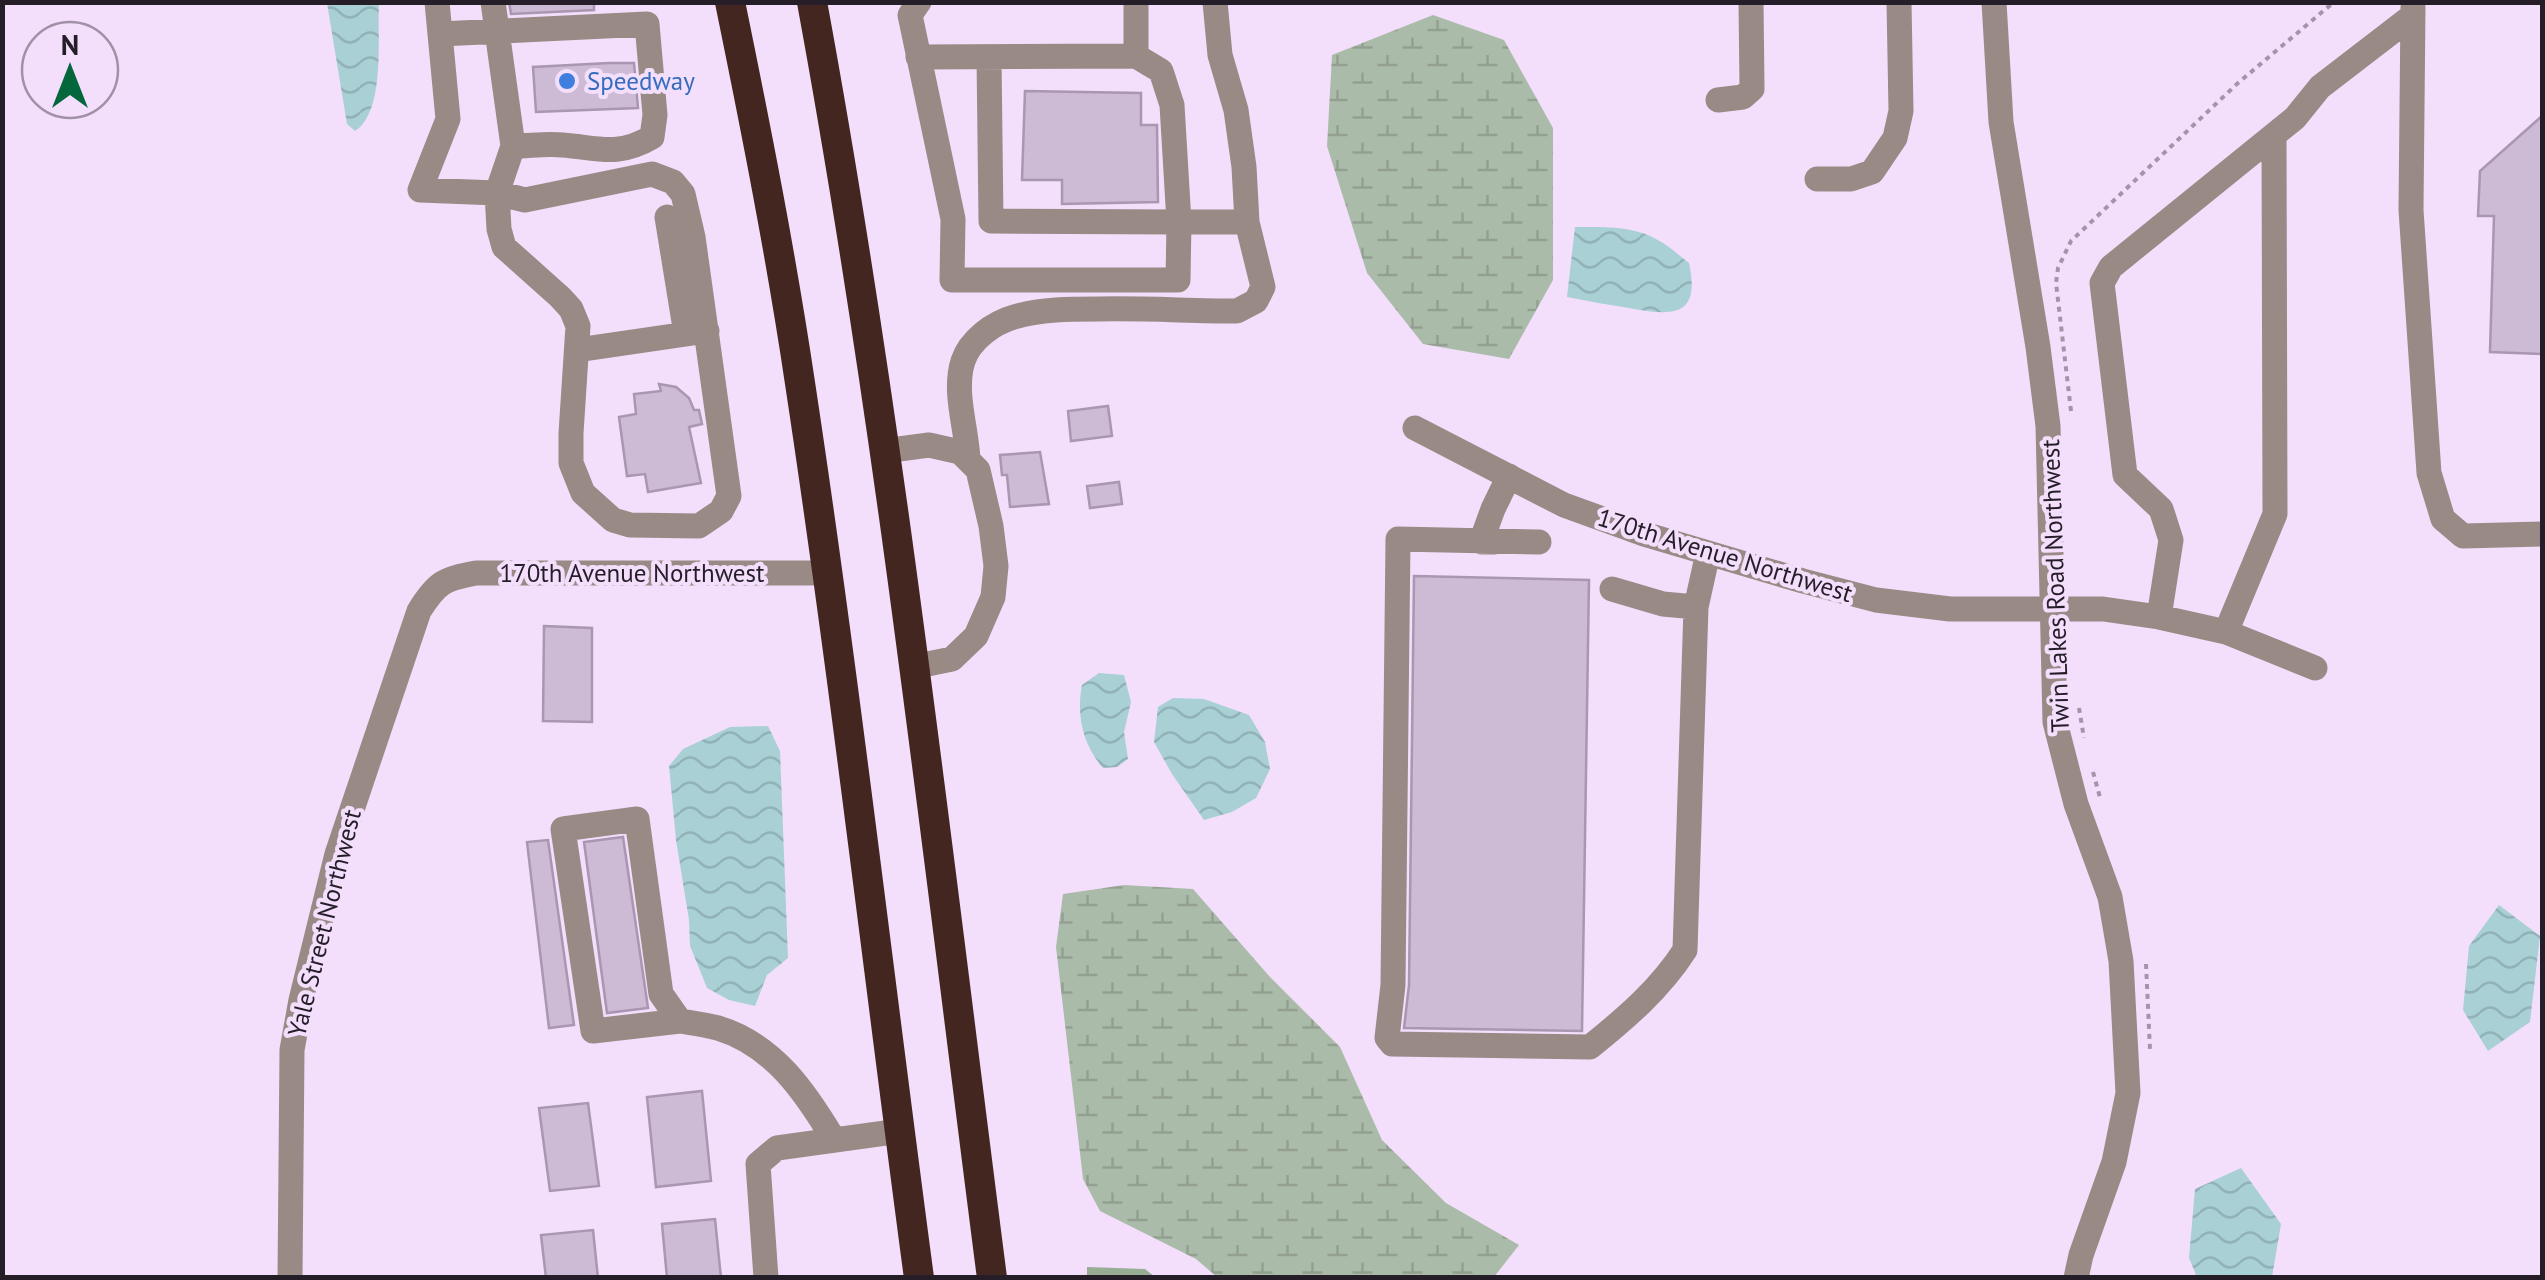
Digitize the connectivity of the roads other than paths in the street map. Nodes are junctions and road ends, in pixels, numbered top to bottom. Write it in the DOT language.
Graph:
graph roads {
  1 [pos="437,2"];
  2 [pos="493,2"];
  3 [pos="730,2"];
  4 [pos="812,2"];
  5 [pos="919,2"];
  6 [pos="1136,2"];
  7 [pos="1215,2"];
  8 [pos="1751,2"];
  9 [pos="1899,2"];
  10 [pos="1994,2"];
  11 [pos="2412,10"];
  12 [pos="498,31"];
  13 [pos="440,34"];
  14 [pos="1136,56"];
  15 [pos="918,57"];
  16 [pos="989,57"];
  17 [pos="1718,100"];
  18 [pos="2274,135"];
  19 [pos="513,146"];
  20 [pos="1817,178"];
  21 [pos="497,193"];
  22 [pos="667,218"];
  23 [pos="952,219"];
  24 [pos="991,222"];
  25 [pos="1179,222"];
  26 [pos="1246,222"];
  27 [pos="697,332"];
  28 [pos="577,350"];
  29 [pos="1415,428"];
  30 [pos="884,451"];
  31 [pos="968,460"];
  32 [pos="1510,476"];
  33 [pos="2542,534"];
  34 [pos="1481,542"];
  35 [pos="1539,542"];
  36 [pos="1708,552"];
  37 [pos="828,573"];
  38 [pos="438,585"];
  39 [pos="1612,590"];
  40 [pos="1696,607"];
  41 [pos="2053,609"];
  42 [pos="2158,616"];
  43 [pos="2226,632"];
  44 [pos="913,668"];
  45 [pos="2316,668"];
  46 [pos="680,1021"];
  47 [pos="900,1130"];
  48 [pos="834,1140"];
  49 [pos="290,1278"];
  50 [pos="766,1278"];
  51 [pos="919,1278"];
  52 [pos="992,1278"];
  53 [pos="2076,1278"];
  1 -- 13 [label="street"];
  2 -- 12 [label="street"];
  3 -- 37 [label="highway"];
  4 -- 30 [label="highway"];
  5 -- 15 [label="street"];
  6 -- 14 [label="street"];
  7 -- 26 [label="street"];
  8 -- 17 [label="street"];
  9 -- 20 [label="street"];
  10 -- 41 [label="street, Twin Lakes Road Northwest"];
  11 -- 18 [label="street"];
  11 -- 33 [label="street"];
  12 -- 13 [label="street"];
  12 -- 19 [label="street"];
  12 -- 19 [label="street"];
  13 -- 21 [label="street"];
  14 -- 16 [label="street"];
  14 -- 25 [label="street"];
  15 -- 16 [label="street"];
  15 -- 23 [label="street"];
  16 -- 24 [label="street"];
  18 -- 42 [label="street"];
  18 -- 43 [label="street"];
  19 -- 21 [label="street"];
  21 -- 27 [label="street"];
  21 -- 28 [label="street"];
  22 -- 27 [label="street"];
  23 -- 24 [label="street"];
  23 -- 25 [label="street"];
  24 -- 25 [label="street"];
  25 -- 26 [label="street"];
  26 -- 31 [label="street"];
  27 -- 28 [label="street"];
  27 -- 28 [label="street"];
  29 -- 32 [label="street, 170th Avenue Northwest"];
  30 -- 31 [label="street"];
  30 -- 44 [label="highway"];
  31 -- 44 [label="street"];
  32 -- 34 [label="street"];
  32 -- 36 [label="street, 170th Avenue Northwest"];
  34 -- 35 [label="street"];
  34 -- 40 [label="street"];
  36 -- 40 [label="street"];
  36 -- 41 [label="street, 170th Avenue Northwest"];
  37 -- 38 [label="street, 170th Avenue Northwest"];
  37 -- 47 [label="highway"];
  38 -- 49 [label="street, Yale Street Northwest"];
  39 -- 40 [label="street"];
  41 -- 42 [label="street, 170th Avenue Northwest"];
  41 -- 53 [label="street, Twin Lakes Road Northwest"];
  42 -- 43 [label="street, 170th Avenue Northwest"];
  43 -- 45 [label="street, 170th Avenue Northwest"];
  44 -- 52 [label="highway"];
  46 -- 46 [label="street"];
  46 -- 48 [label="street"];
  47 -- 48 [label="street"];
  47 -- 51 [label="highway"];
  48 -- 50 [label="street"];
}
